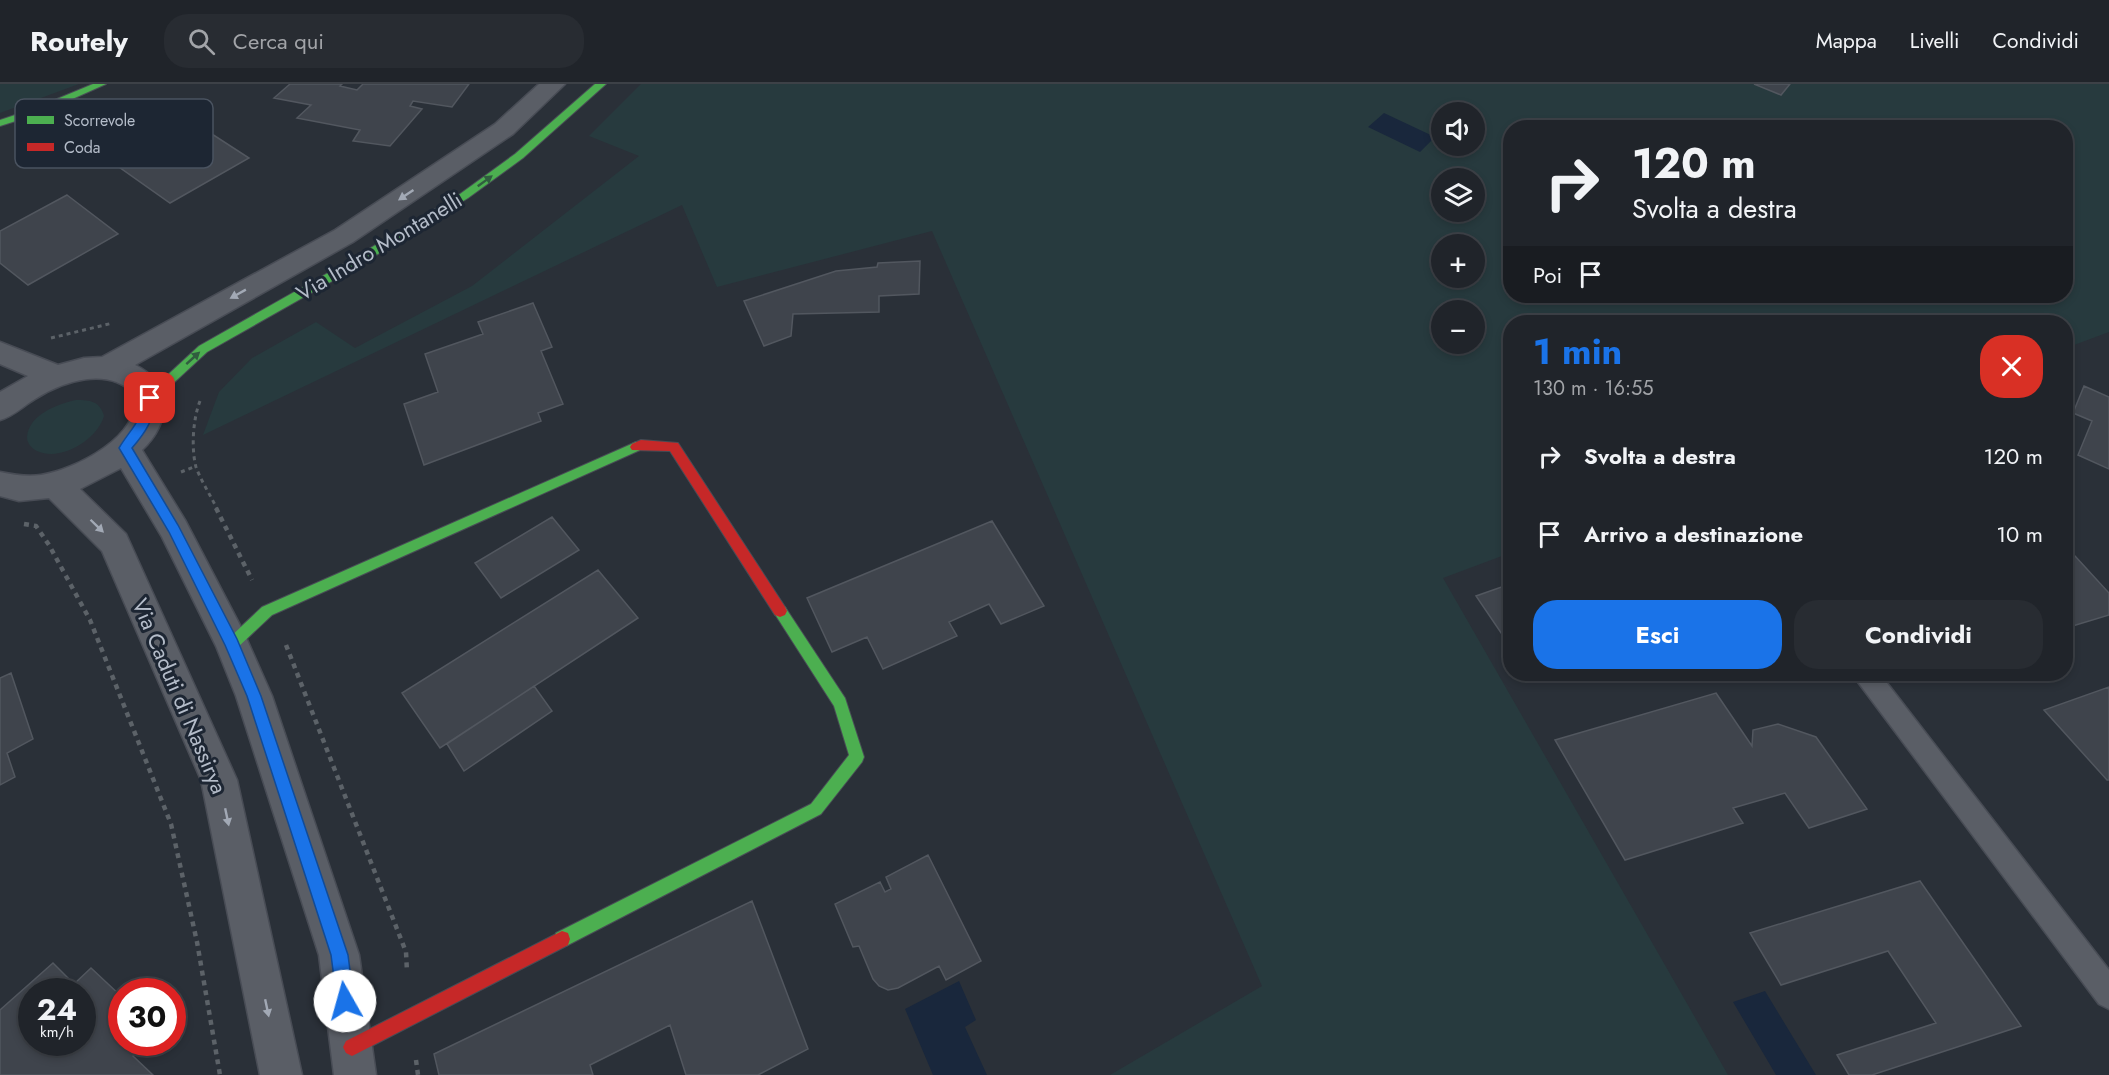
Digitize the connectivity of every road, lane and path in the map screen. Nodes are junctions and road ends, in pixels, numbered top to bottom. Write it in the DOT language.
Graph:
graph roads {
  1 [pos="101,84"];
  2 [pos="553,84"];
  3 [pos="602,84"];
  4 [pos="65,99"];
  5 [pos="15,118"];
  6 [pos="0,123"];
  7 [pos="0,352"];
  8 [pos="106,368"];
  9 [pos="56,376"];
  10 [pos="204,391"];
  11 [pos="150,398"];
  12 [pos="1,405"];
  13 [pos="126,448"];
  14 [pos="0,484"];
  15 [pos="56,485"];
  16 [pos="18,523"];
  17 [pos="267,611"];
  18 [pos="232,644"];
  19 [pos="1862,681"];
  20 [pos="1870,681"];
  21 [pos="1883,697"];
  22 [pos="2109,994"];
  23 [pos="410,1018"];
  24 [pos="353,1061"];
  25 [pos="219,1075"];
  26 [pos="281,1075"];
  27 [pos="418,1075"];
  1 -- 4 [label="street"];
  2 -- 8 [label="street, Via Indro Montanelli, one-way"];
  11 -- 3 [label="street, Via Indro Montanelli, one-way"];
  5 -- 6 [label="street"];
  7 -- 9 [label="street"];
  8 -- 9 [label="street"];
  8 -- 11 [label="street"];
  9 -- 12 [label="street"];
  10 -- 17 [label="path"];
  11 -- 13 [label="street"];
  13 -- 15 [label="street"];
  13 -- 18 [label="street"];
  14 -- 15 [label="street"];
  15 -- 26 [label="street, Via Caduti di Nassirya, one-way"];
  16 -- 25 [label="path"];
  17 -- 18 [label="street"];
  17 -- 23 [label="path"];
  17 -- 23 [label="street"];
  18 -- 24 [label="street"];
  19 -- 21 [label="lane"];
  20 -- 21 [label="lane"];
  21 -- 22 [label="lane"];
  23 -- 24 [label="street"];
  23 -- 27 [label="path"];
}
